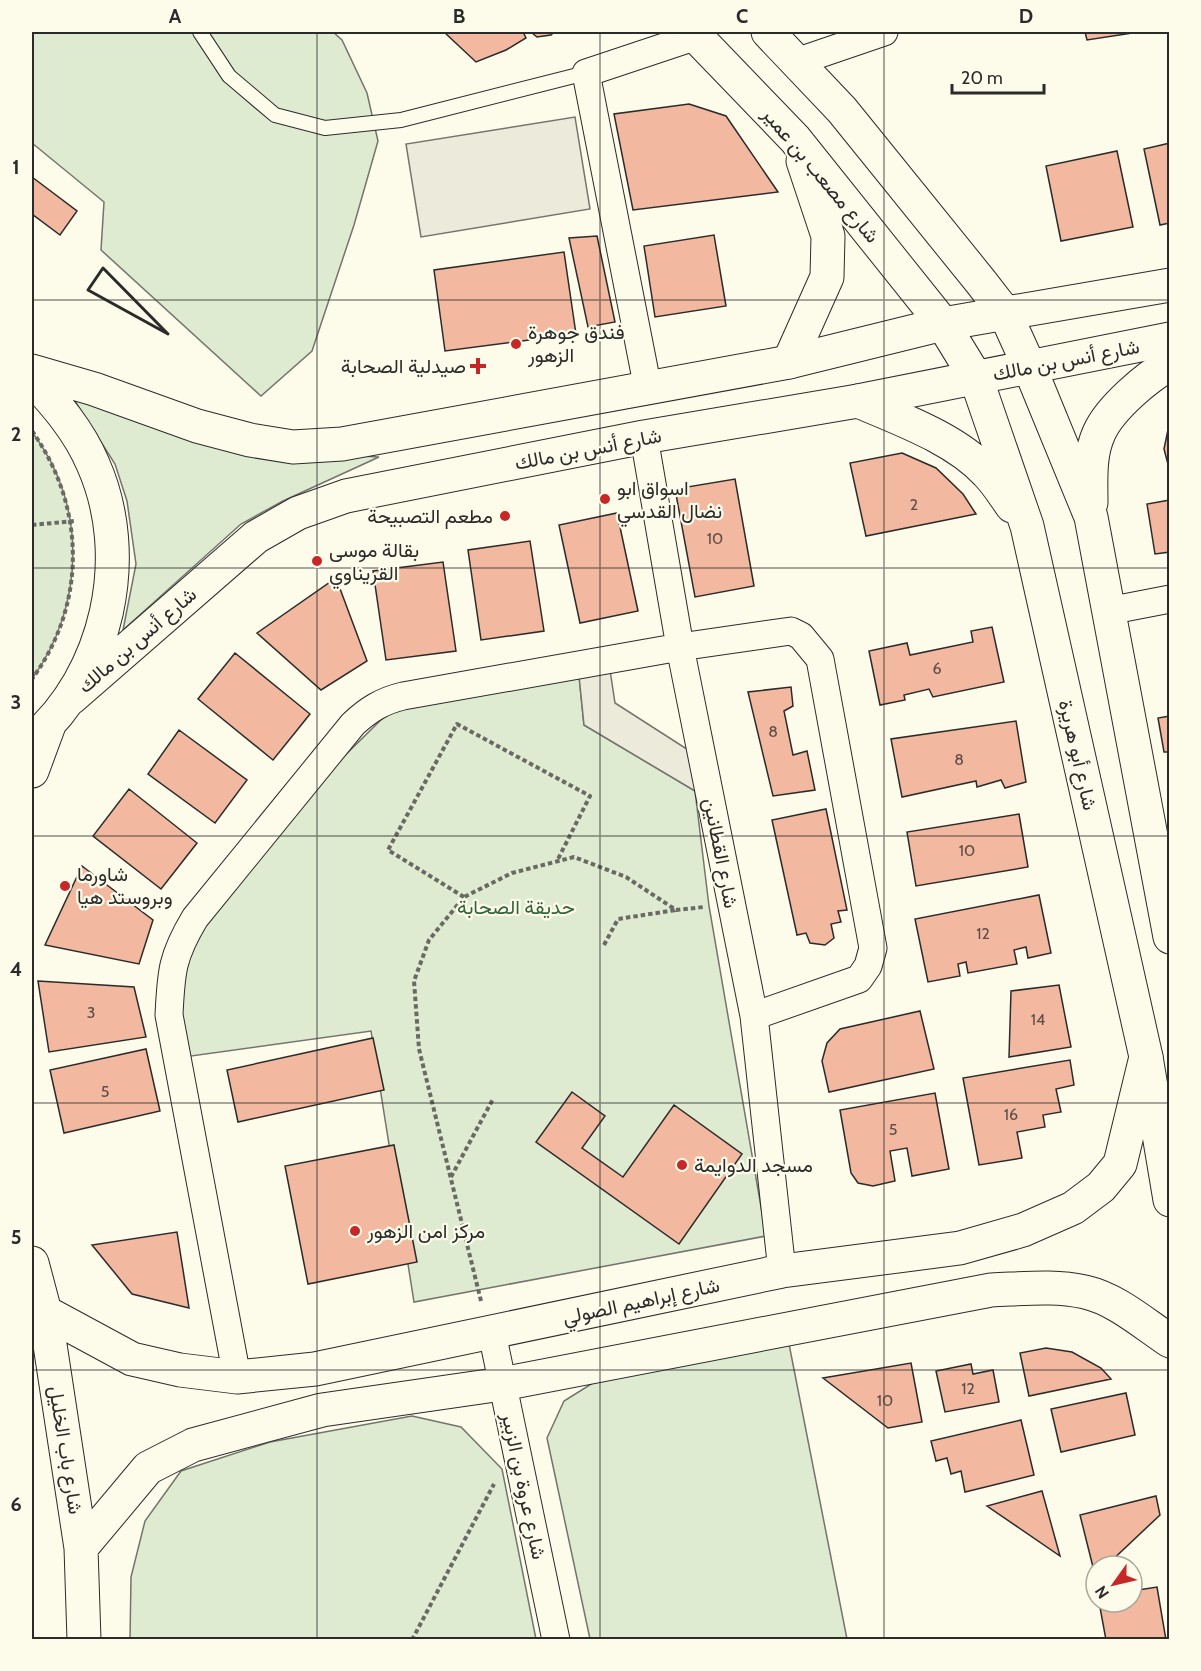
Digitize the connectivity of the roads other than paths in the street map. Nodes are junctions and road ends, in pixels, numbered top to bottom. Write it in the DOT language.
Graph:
graph roads {
  1 [pos="200,32"];
  2 [pos="768,32"];
  3 [pos="884,32"];
  4 [pos="695,34"];
  5 [pos="799,61"];
  6 [pos="586,73"];
  7 [pos="795,139"];
  8 [pos="1170,285"];
  9 [pos="1005,313"];
  10 [pos="943,324"];
  11 [pos="1170,339"];
  12 [pos="789,362"];
  13 [pos="1170,364"];
  14 [pos="1029,366"];
  15 [pos="32,371"];
  16 [pos="976,378"];
  17 [pos="32,379"];
  18 [pos="648,389"];
  19 [pos="858,401"];
  20 [pos="644,437"];
  21 [pos="1090,517"];
  22 [pos="1027,526"];
  23 [pos="1170,599"];
  24 [pos="1108,611"];
  25 [pos="680,647"];
  26 [pos="70,698"];
  27 [pos="40,732"];
  28 [pos="32,771"];
  29 [pos="1170,936"];
  30 [pos="754,1016"];
  31 [pos="1146,1057"];
  32 [pos="1170,1200"];
  33 [pos="32,1263"];
  34 [pos="782,1271"];
  35 [pos="45,1312"];
  36 [pos="492,1333"];
  37 [pos="1170,1341"];
  38 [pos="237,1377"];
  39 [pos="502,1384"];
  40 [pos="81,1548"];
  41 [pos="84,1640"];
  42 [pos="556,1640"];
  1 -- 6 [label="lane"];
  2 -- 5 [label="main road"];
  3 -- 5 [label="street"];
  4 -- 6 [label="street"];
  4 -- 7 [label="main road, شارع مصعب بن عمير"];
  5 -- 9 [label="main road"];
  6 -- 18 [label="street"];
  7 -- 10 [label="main road, شارع مصعب بن عمير"];
  7 -- 12 [label="main road"];
  8 -- 9 [label="main road"];
  9 -- 10 [label="main road"];
  9 -- 14 [label="main road"];
  10 -- 12 [label="main road"];
  10 -- 16 [label="main road, شارع أبو هريرة"];
  11 -- 14 [label="main road, شارع أنس بن مالك"];
  12 -- 18 [label="main road"];
  13 -- 21 [label="main road"];
  14 -- 16 [label="main road, شارع أنس بن مالك"];
  14 -- 21 [label="main road"];
  15 -- 18 [label="main road"];
  16 -- 19 [label="main road, شارع أنس بن مالك"];
  16 -- 22 [label="main road, شارع أبو هريرة"];
  17 -- 26 [label="main road"];
  19 -- 20 [label="main road, شارع أنس بن مالك"];
  19 -- 22 [label="main road"];
  20 -- 25 [label="street, شارع القطانين"];
  20 -- 26 [label="main road, شارع أنس بن مالك"];
  21 -- 24 [label="main road"];
  22 -- 31 [label="main road, شارع أبو هريرة"];
  23 -- 24 [label="street"];
  24 -- 29 [label="main road"];
  25 -- 30 [label="street, شارع القطانين"];
  25 -- 30 [label="street"];
  25 -- 38 [label="street"];
  26 -- 27 [label="main road"];
  27 -- 28 [label="main road"];
  30 -- 34 [label="street, شارع القطانين"];
  31 -- 32 [label="main road, شارع أبو هريرة"];
  31 -- 34 [label="main road, شارع إبراهيم الصولي"];
  33 -- 35 [label="main road, شارع باب الخليل"];
  34 -- 36 [label="main road, شارع إبراهيم الصولي"];
  35 -- 38 [label="main road, شارع إبراهيم الصولي"];
  35 -- 40 [label="main road, شارع باب الخليل"];
  36 -- 38 [label="main road, شارع إبراهيم الصولي"];
  36 -- 39 [label="street, شارع عروة بن الزبير"];
  37 -- 39 [label="main road"];
  39 -- 40 [label="main road"];
  39 -- 42 [label="street, شارع عروة بن الزبير"];
  40 -- 41 [label="main road, شارع باب الخليل"];
}
